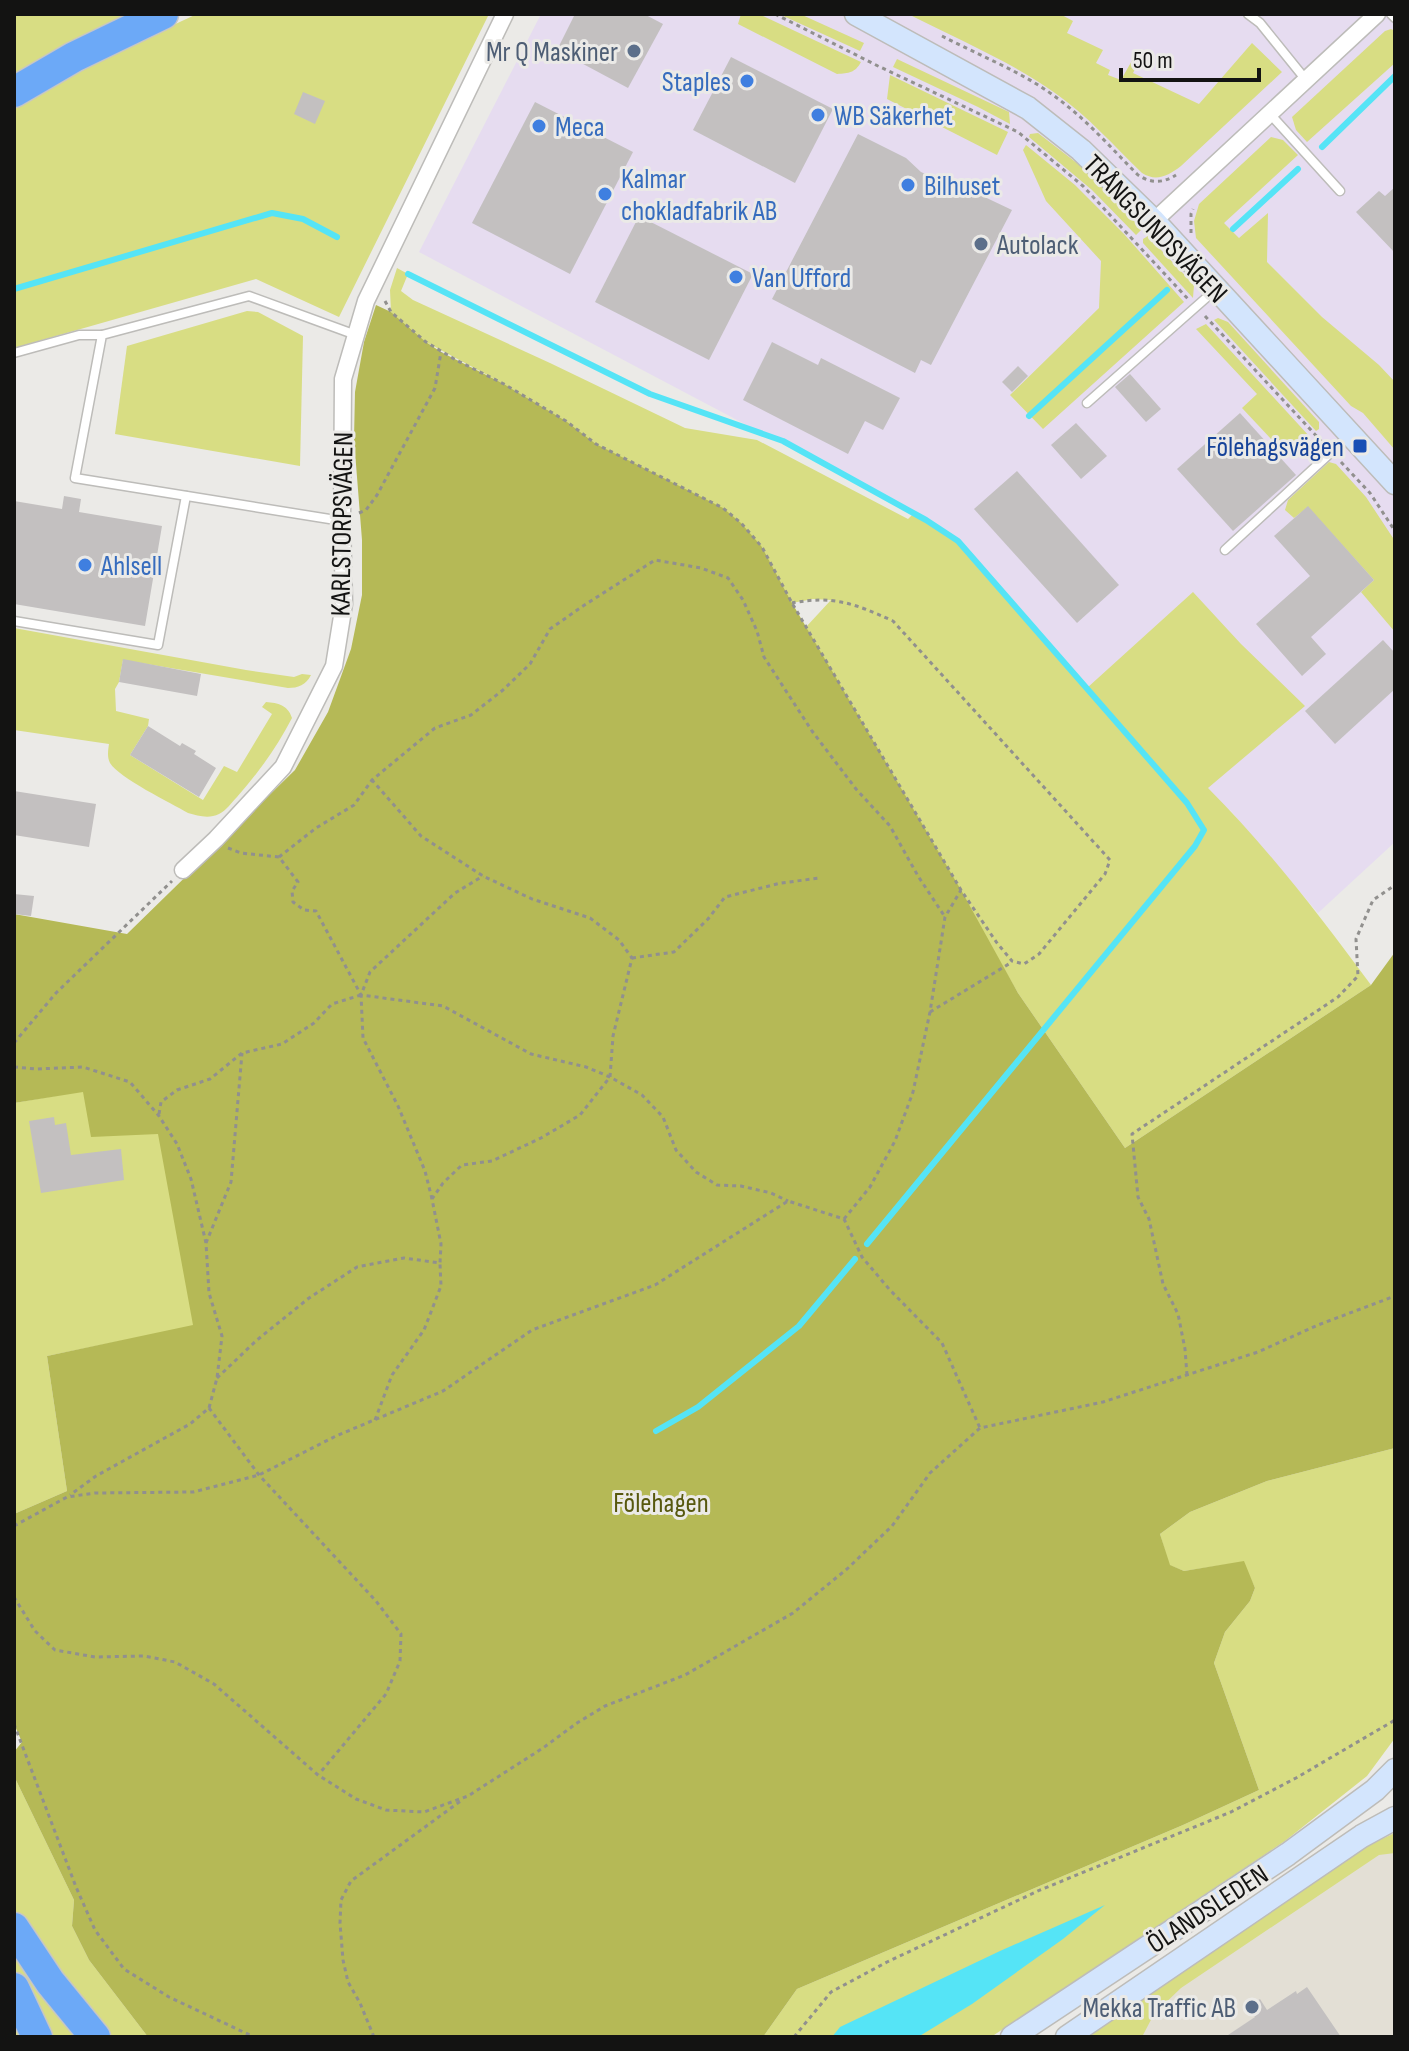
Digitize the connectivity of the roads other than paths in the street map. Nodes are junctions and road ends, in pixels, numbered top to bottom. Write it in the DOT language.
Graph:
graph roads {
  1 [pos="163,14"];
  2 [pos="505,14"];
  3 [pos="846,14"];
  4 [pos="856,14"];
  5 [pos="1248,14"];
  6 [pos="1377,14"];
  7 [pos="876,26"];
  8 [pos="1306,80"];
  9 [pos="14,92"];
  10 [pos="1269,114"];
  11 [pos="1340,191"];
  12 [pos="1154,221"];
  13 [pos="1216,290"];
  14 [pos="102,335"];
  15 [pos="356,335"];
  16 [pos="14,353"];
  17 [pos="1087,403"];
  18 [pos="1350,435"];
  19 [pos="1395,483"];
  20 [pos="186,496"];
  21 [pos="342,521"];
  22 [pos="1225,550"];
  23 [pos="14,621"];
  24 [pos="183,870"];
  25 [pos="1395,1770"];
  26 [pos="1395,1818"];
  27 [pos="14,1928"];
  28 [pos="14,1988"];
  29 [pos="1021,2034"];
  30 [pos="37,2037"];
  31 [pos="95,2037"];
  32 [pos="1067,2037"];
  1 -- 9 [label="highway"];
  2 -- 15 [label="street, KARLSTORPSVÄGEN"];
  3 -- 7 [label="main road, TRÅNGSUNDSVÄGEN"];
  4 -- 7 [label="main road, TRÅNGSUNDSVÄGEN"];
  5 -- 8 [label="lane"];
  6 -- 8 [label="street"];
  7 -- 12 [label="main road, TRÅNGSUNDSVÄGEN"];
  8 -- 10 [label="street"];
  10 -- 11 [label="lane"];
  10 -- 12 [label="street"];
  12 -- 13 [label="main road, TRÅNGSUNDSVÄGEN"];
  13 -- 17 [label="lane"];
  13 -- 18 [label="main road, TRÅNGSUNDSVÄGEN"];
  14 -- 15 [label="lane"];
  14 -- 16 [label="lane"];
  14 -- 20 [label="lane"];
  15 -- 21 [label="street, KARLSTORPSVÄGEN"];
  18 -- 19 [label="main road, TRÅNGSUNDSVÄGEN"];
  18 -- 22 [label="lane"];
  20 -- 21 [label="lane"];
  20 -- 23 [label="lane"];
  21 -- 24 [label="street, KARLSTORPSVÄGEN"];
  25 -- 29 [label="main road, ÖLANDSLEDEN"];
  26 -- 32 [label="main road, ÖLANDSLEDEN"];
  27 -- 31 [label="highway"];
  28 -- 30 [label="highway"];
}
